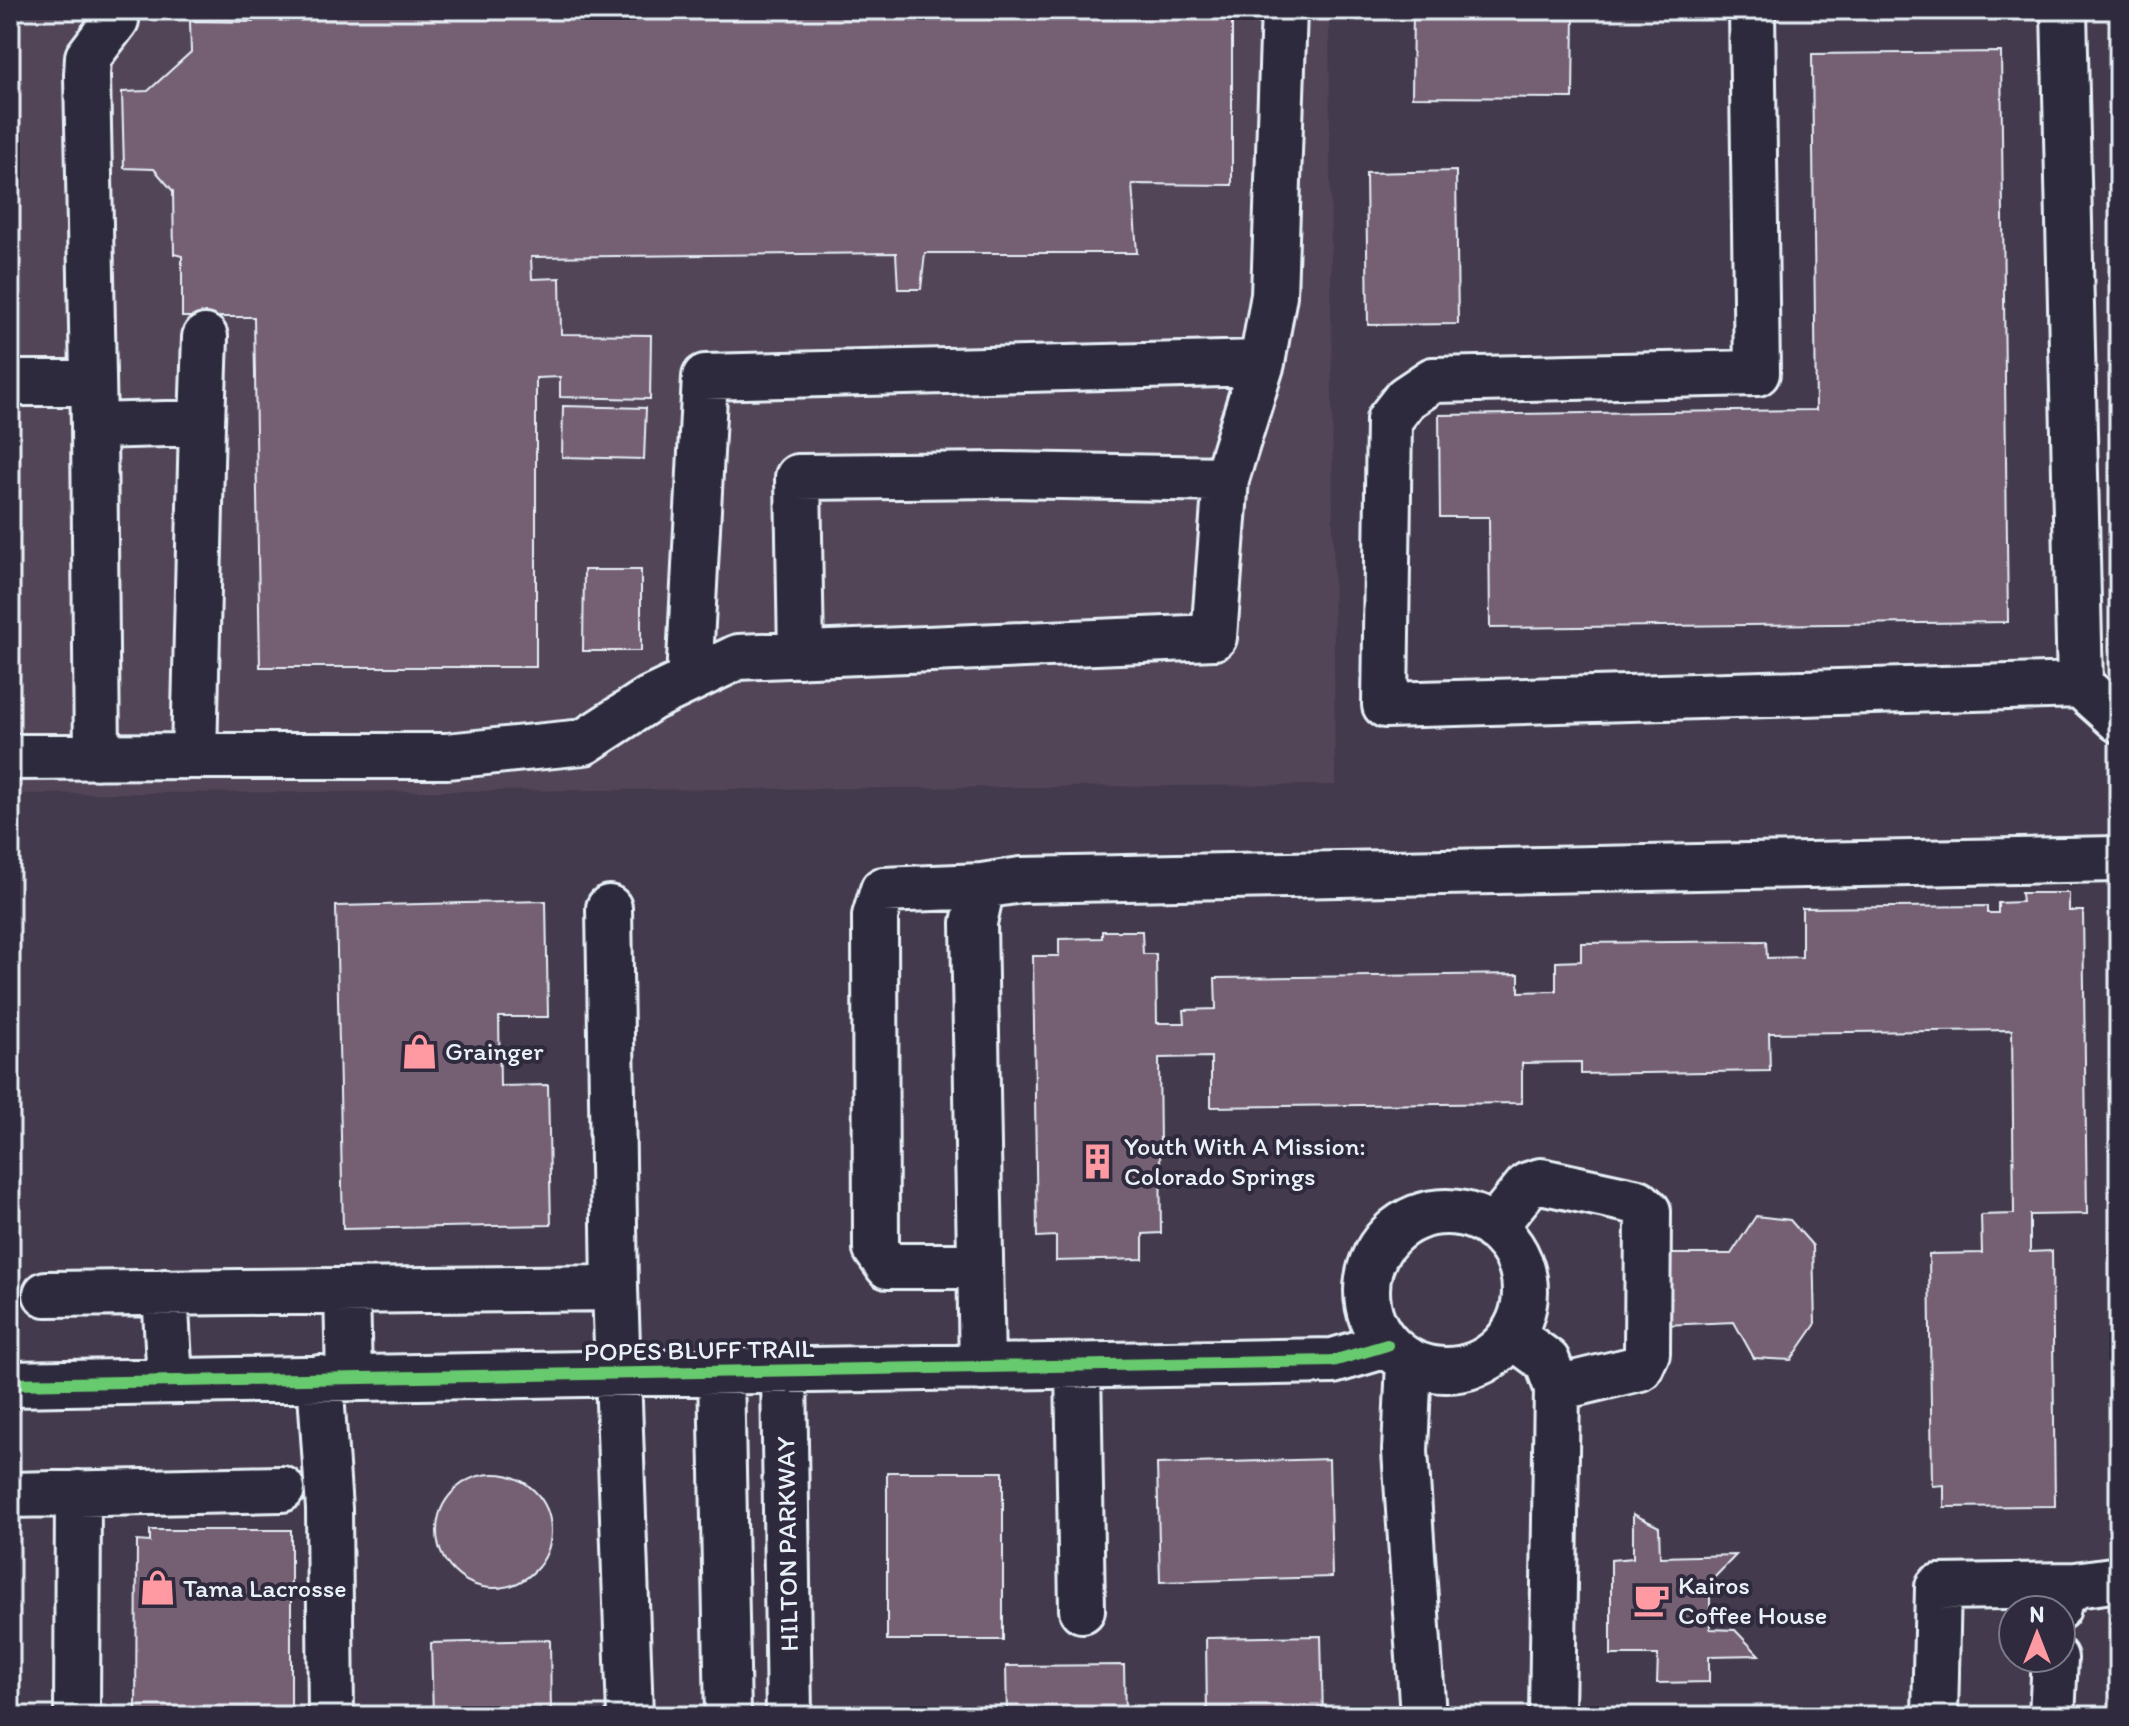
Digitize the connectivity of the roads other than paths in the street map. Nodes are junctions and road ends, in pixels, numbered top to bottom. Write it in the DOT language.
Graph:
graph roads {
  1 [pos="1284,10"];
  2 [pos="1752,10"];
  3 [pos="2064,10"];
  4 [pos="116,20"];
  5 [pos="205,337"];
  6 [pos="1262,363"];
  7 [pos="10,383"];
  8 [pos="92,383"];
  9 [pos="202,423"];
  10 [pos="94,426"];
  11 [pos="1226,479"];
  12 [pos="801,655"];
  13 [pos="689,680"];
  14 [pos="2080,685"];
  15 [pos="2119,720"];
  16 [pos="194,756"];
  17 [pos="10,757"];
  18 [pos="97,757"];
  19 [pos="2119,859"];
  20 [pos="982,886"];
  21 [pos="609,908"];
  22 [pos="1493,1228"];
  23 [pos="980,1266"];
  24 [pos="615,1288"];
  25 [pos="347,1291"];
  26 [pos="165,1292"];
  27 [pos="46,1294"];
  28 [pos="1513,1336"];
  29 [pos="1398,1353"];
  30 [pos="1078,1366"];
  31 [pos="982,1368"];
  32 [pos="721,1372"];
  33 [pos="784,1372"];
  34 [pos="617,1373"];
  35 [pos="334,1378"];
  36 [pos="170,1381"];
  37 [pos="10,1384"];
  38 [pos="1557,1388"];
  39 [pos="282,1489"];
  40 [pos="78,1493"];
  41 [pos="10,1495"];
  42 [pos="2119,1579"];
  43 [pos="2028,1594"];
  44 [pos="2076,1594"];
  45 [pos="1082,1610"];
  46 [pos="2054,1674"];
  47 [pos="77,1716"];
  48 [pos="331,1716"];
  49 [pos="630,1716"];
  50 [pos="728,1716"];
  51 [pos="789,1716"];
  52 [pos="1423,1716"];
  53 [pos="1552,1716"];
  54 [pos="1935,1716"];
  55 [pos="2052,1716"];
  1 -- 6 [label="street"];
  2 -- 14 [label="street"];
  3 -- 14 [label="street"];
  4 -- 8 [label="street"];
  5 -- 9 [label="street"];
  6 -- 11 [label="street"];
  6 -- 13 [label="street"];
  7 -- 8 [label="street"];
  8 -- 10 [label="street"];
  9 -- 10 [label="street"];
  9 -- 16 [label="street"];
  10 -- 18 [label="street"];
  11 -- 12 [label="street"];
  11 -- 12 [label="street"];
  12 -- 13 [label="street"];
  13 -- 16 [label="street"];
  14 -- 15 [label="street"];
  16 -- 18 [label="street"];
  17 -- 18 [label="street"];
  19 -- 20 [label="street"];
  20 -- 23 [label="street"];
  20 -- 23 [label="street"];
  21 -- 24 [label="street"];
  22 -- 28 [label="street"];
  22 -- 29 [label="street"];
  22 -- 38 [label="street"];
  23 -- 31 [label="street"];
  24 -- 25 [label="street"];
  24 -- 34 [label="street"];
  25 -- 26 [label="street"];
  25 -- 35 [label="street"];
  26 -- 27 [label="street"];
  26 -- 36 [label="street"];
  28 -- 29 [label="street, POPES BLUFF TRAIL"];
  28 -- 38 [label="street"];
  29 -- 30 [label="street, POPES BLUFF TRAIL"];
  29 -- 52 [label="street"];
  30 -- 31 [label="street, POPES BLUFF TRAIL"];
  30 -- 45 [label="street"];
  31 -- 33 [label="street, POPES BLUFF TRAIL"];
  32 -- 33 [label="street, POPES BLUFF TRAIL"];
  32 -- 34 [label="street, POPES BLUFF TRAIL"];
  32 -- 50 [label="street"];
  33 -- 51 [label="street, HILTON PARKWAY"];
  34 -- 35 [label="street, POPES BLUFF TRAIL"];
  34 -- 49 [label="street"];
  35 -- 36 [label="street, POPES BLUFF TRAIL"];
  35 -- 48 [label="street"];
  36 -- 37 [label="street, POPES BLUFF TRAIL"];
  38 -- 53 [label="street"];
  39 -- 40 [label="street"];
  40 -- 41 [label="street"];
  40 -- 47 [label="street"];
  42 -- 44 [label="street"];
  43 -- 54 [label="street"];
  46 -- 55 [label="street"];
}
